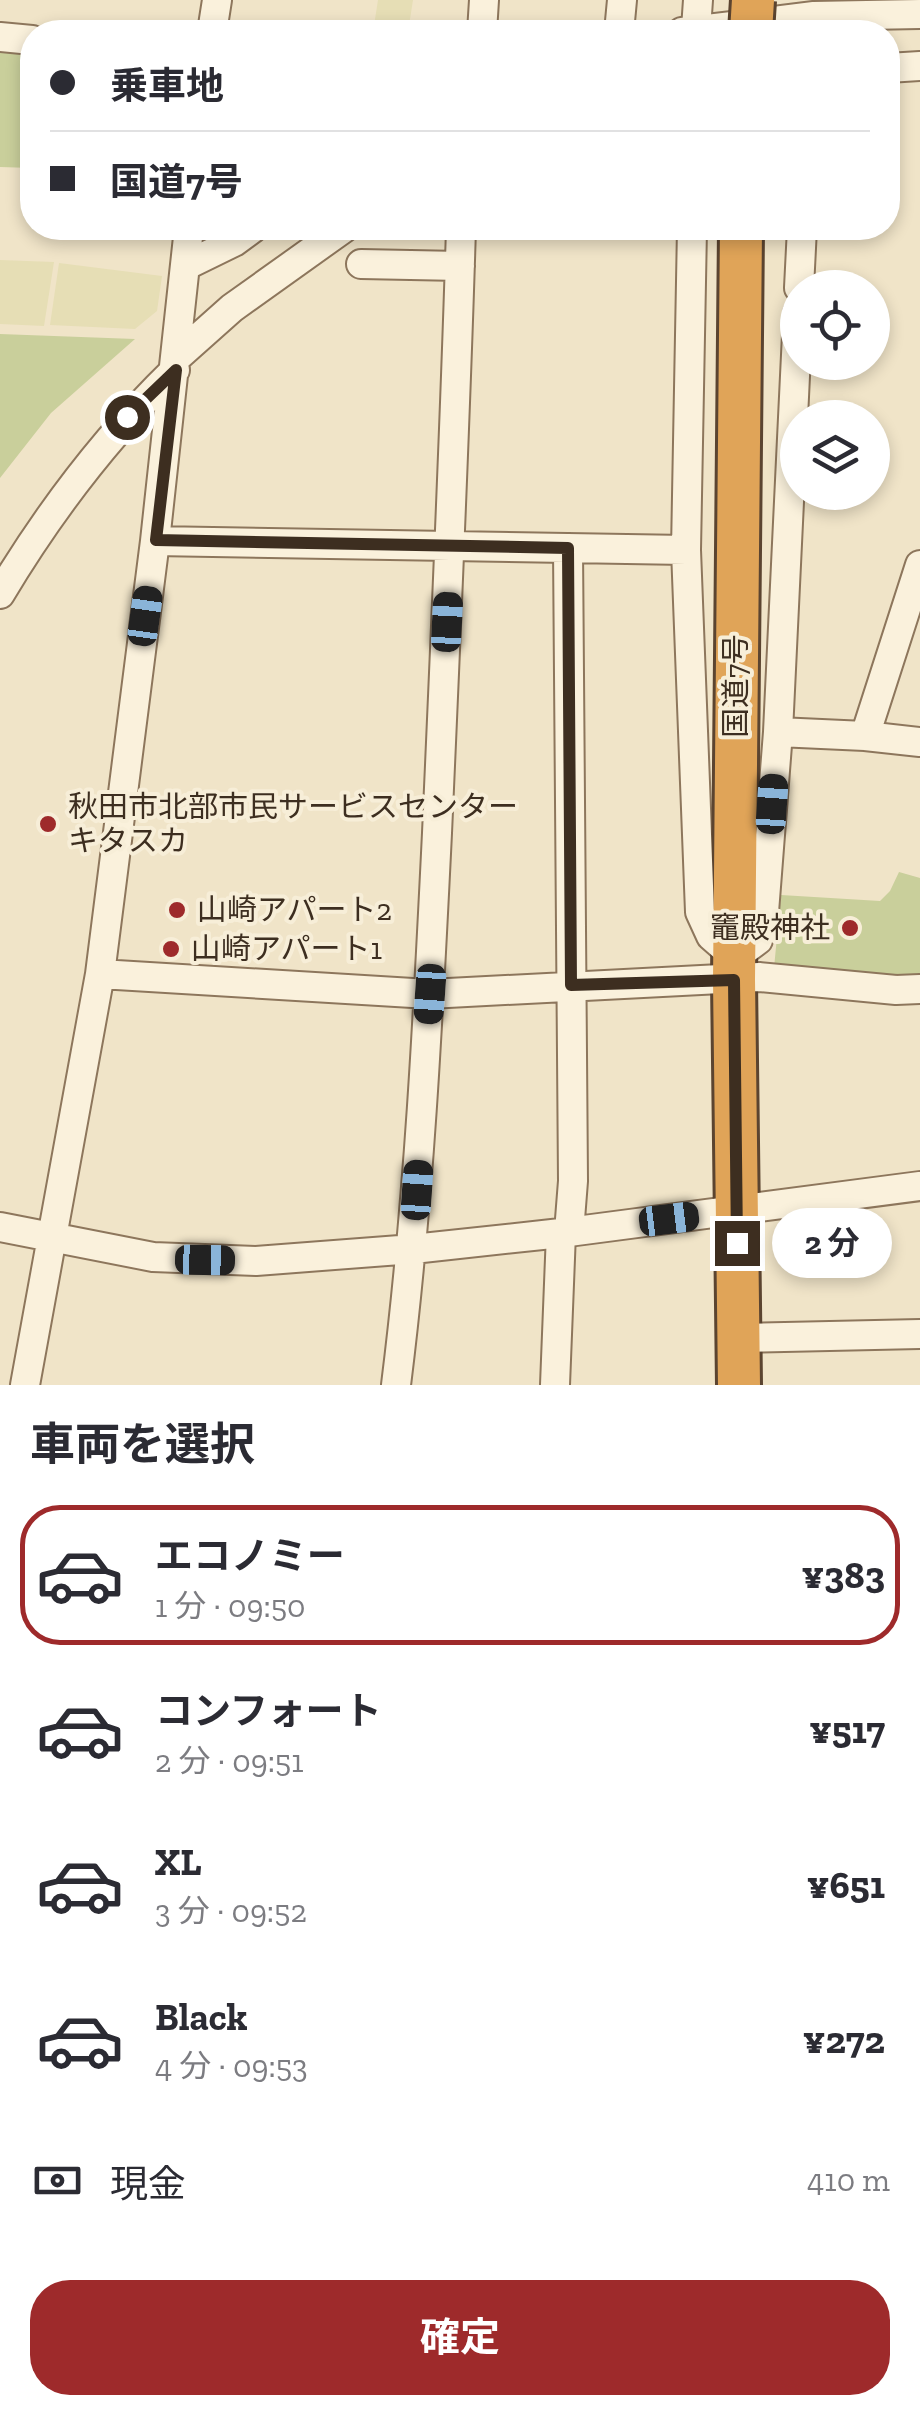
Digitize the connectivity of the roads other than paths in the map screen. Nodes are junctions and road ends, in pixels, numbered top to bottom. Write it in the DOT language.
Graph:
graph roads {
  1 [pos="814,8"];
  2 [pos="920,14"];
  3 [pos="746,20"];
  4 [pos="188,240"];
  5 [pos="237,240"];
  6 [pos="327,240"];
  7 [pos="461,240"];
  8 [pos="692,240"];
  9 [pos="741,240"];
  10 [pos="801,240"];
  11 [pos="360,264"];
  12 [pos="185,266"];
  13 [pos="460,266"];
  14 [pos="800,270"];
  15 [pos="176,364"];
  16 [pos="795,380"];
  17 [pos="156,540"];
  18 [pos="450,546"];
  19 [pos="568,548"];
  20 [pos="686,550"];
  21 [pos="920,565"];
  22 [pos="0,594"];
  23 [pos="778,732"];
  24 [pos="865,736"];
  25 [pos="920,742"];
  26 [pos="734,969"];
  27 [pos="100,974"];
  28 [pos="571,985"];
  29 [pos="920,988"];
  30 [pos="430,994"];
  31 [pos="920,1186"];
  32 [pos="736,1211"];
  33 [pos="0,1227"];
  34 [pos="566,1232"];
  35 [pos="52,1238"];
  36 [pos="413,1249"];
  37 [pos="920,1334"];
  38 [pos="739,1338"];
  39 [pos="25,1385"];
  40 [pos="396,1385"];
  41 [pos="555,1385"];
  42 [pos="739,1385"];
  1 -- 2 [label="street"];
  1 -- 3 [label="street"];
  4 -- 12 [label="street"];
  5 -- 12 [label="street"];
  6 -- 15 [label="street"];
  7 -- 13 [label="street"];
  8 -- 20 [label="street"];
  9 -- 26 [label="highway, 国道7号"];
  10 -- 14 [label="street"];
  11 -- 13 [label="street"];
  12 -- 15 [label="street"];
  13 -- 18 [label="street"];
  15 -- 17 [label="street"];
  15 -- 22 [label="street"];
  16 -- 23 [label="street"];
  17 -- 18 [label="street"];
  17 -- 27 [label="street"];
  18 -- 19 [label="street"];
  18 -- 30 [label="street"];
  19 -- 20 [label="street"];
  19 -- 28 [label="street"];
  20 -- 26 [label="street"];
  21 -- 24 [label="street"];
  23 -- 24 [label="street"];
  23 -- 26 [label="street"];
  24 -- 25 [label="street"];
  26 -- 28 [label="street"];
  26 -- 29 [label="street"];
  26 -- 32 [label="highway, 国道7号"];
  27 -- 30 [label="street"];
  27 -- 35 [label="street"];
  28 -- 30 [label="street"];
  28 -- 34 [label="street"];
  30 -- 36 [label="street"];
  31 -- 32 [label="street"];
  32 -- 34 [label="street"];
  32 -- 38 [label="highway, 国道7号"];
  33 -- 35 [label="street"];
  34 -- 36 [label="street"];
  34 -- 41 [label="street"];
  35 -- 36 [label="street"];
  35 -- 39 [label="street"];
  36 -- 40 [label="street"];
  37 -- 38 [label="street"];
  38 -- 42 [label="highway, 国道7号"];
}
